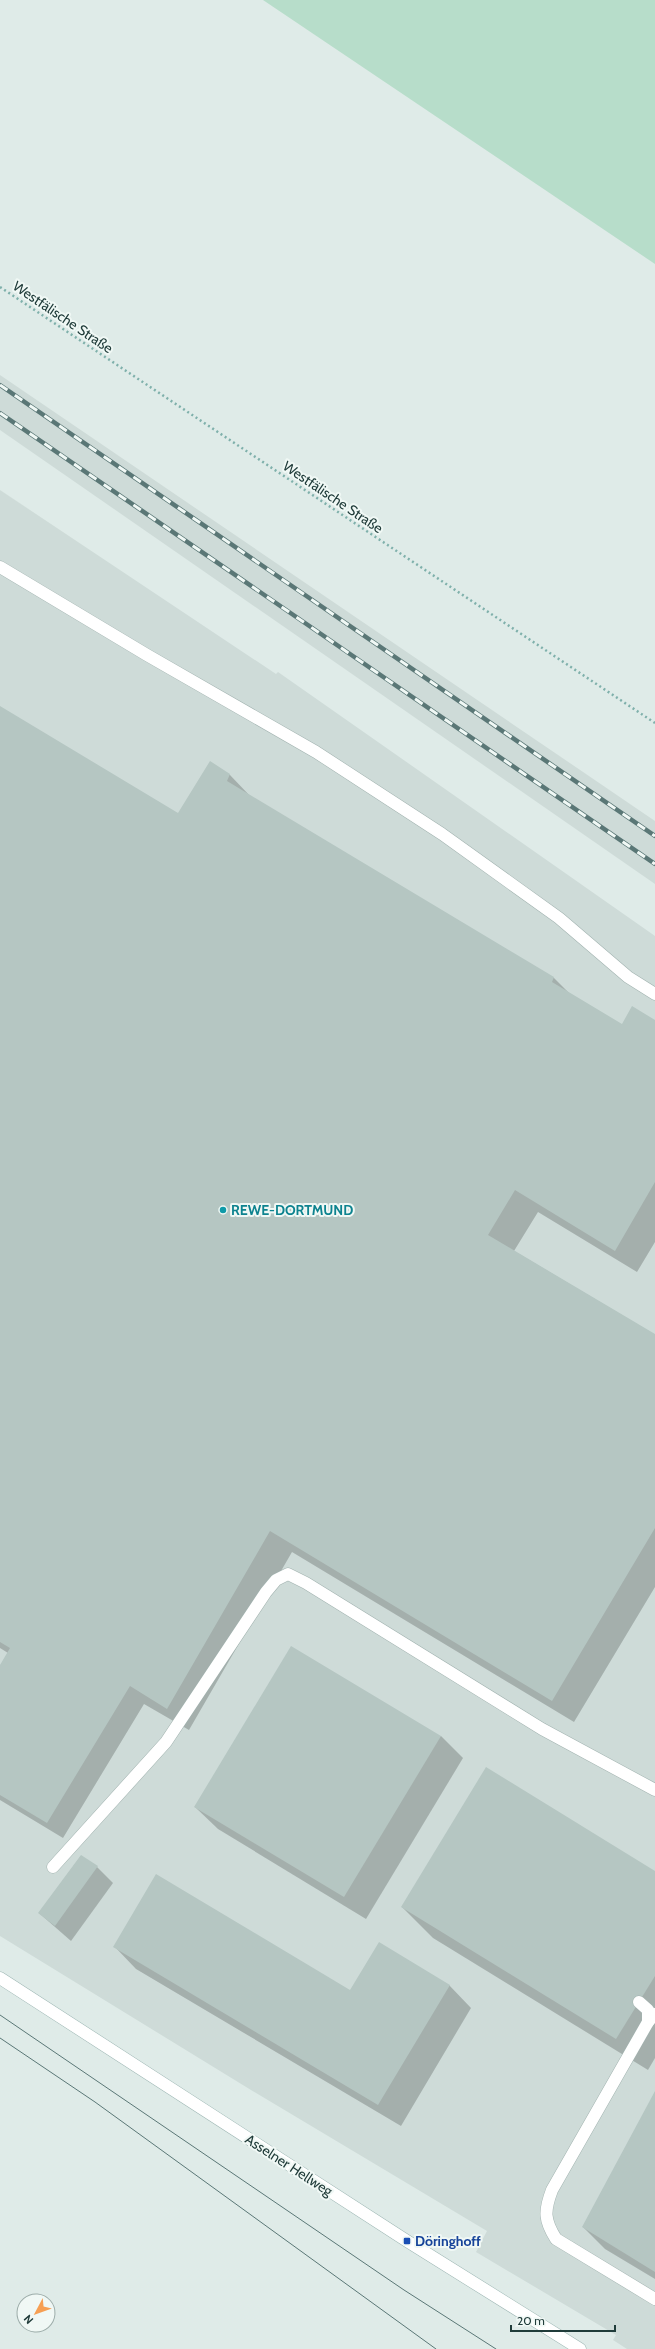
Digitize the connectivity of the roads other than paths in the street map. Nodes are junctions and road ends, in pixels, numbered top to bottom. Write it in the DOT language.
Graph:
graph roads {
  1 [pos="0,567"];
  2 [pos="655,994"];
  3 [pos="655,1790"];
  4 [pos="53,1867"];
  5 [pos="0,1978"];
  6 [pos="639,2002"];
  7 [pos="652,2018"];
  8 [pos="655,2299"];
  9 [pos="580,2349"];
  1 -- 2 [label="main road"];
  3 -- 4 [label="main road"];
  5 -- 9 [label="main road, Asselner Hellweg"];
  6 -- 7 [label="main road"];
  7 -- 8 [label="main road"];
}
